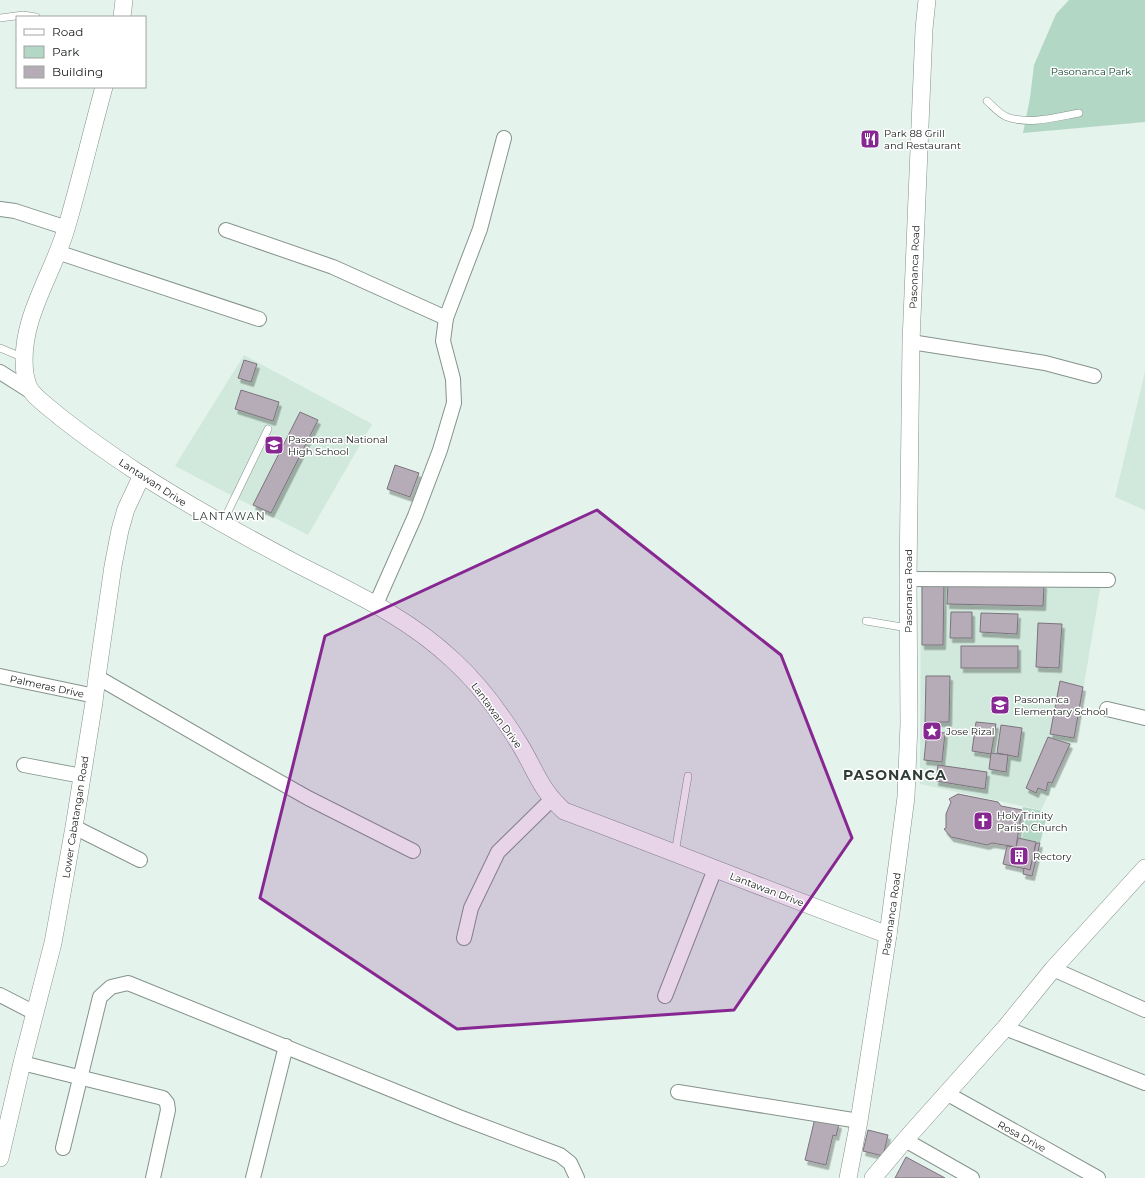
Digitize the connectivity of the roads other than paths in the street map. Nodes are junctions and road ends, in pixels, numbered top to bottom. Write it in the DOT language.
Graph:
graph roads {
  1 [pos="124,0"];
  2 [pos="927,0"];
  3 [pos="30,16"];
  4 [pos="122,16"];
  5 [pos="0,18"];
  6 [pos="104,88"];
  7 [pos="987,101"];
  8 [pos="1079,113"];
  9 [pos="504,138"];
  10 [pos="0,209"];
  11 [pos="67,228"];
  12 [pos="226,230"];
  13 [pos="57,252"];
  14 [pos="259,318"];
  15 [pos="446,318"];
  16 [pos="911,342"];
  17 [pos="0,348"];
  18 [pos="25,358"];
  19 [pos="0,372"];
  20 [pos="1094,376"];
  21 [pos="30,391"];
  22 [pos="268,429"];
  23 [pos="142,475"];
  24 [pos="222,524"];
  25 [pos="908,579"];
  26 [pos="1108,580"];
  27 [pos="376,604"];
  28 [pos="866,621"];
  29 [pos="908,628"];
  30 [pos="0,676"];
  31 [pos="97,677"];
  32 [pos="95,696"];
  33 [pos="1108,709"];
  34 [pos="1145,718"];
  35 [pos="24,765"];
  36 [pos="82,776"];
  37 [pos="688,776"];
  38 [pos="551,800"];
  39 [pos="74,827"];
  40 [pos="413,850"];
  41 [pos="676,853"];
  42 [pos="140,860"];
  43 [pos="1145,868"];
  44 [pos="716,869"];
  45 [pos="888,935"];
  46 [pos="464,938"];
  47 [pos="1053,969"];
  48 [pos="0,995"];
  49 [pos="665,996"];
  50 [pos="1145,1010"];
  51 [pos="35,1013"];
  52 [pos="1005,1028"];
  53 [pos="286,1046"];
  54 [pos="22,1063"];
  55 [pos="80,1077"];
  56 [pos="1145,1082"];
  57 [pos="678,1092"];
  58 [pos="946,1093"];
  59 [pos="859,1120"];
  60 [pos="905,1140"];
  61 [pos="62,1148"];
  62 [pos="0,1158"];
  63 [pos="153,1178"];
  64 [pos="253,1178"];
  65 [pos="577,1178"];
  66 [pos="848,1178"];
  67 [pos="873,1178"];
  68 [pos="972,1178"];
  69 [pos="1098,1178"];
  1 -- 4 [label="street"];
  2 -- 16 [label="street, Pasonanca Road"];
  3 -- 5 [label="lane"];
  6 -- 11 [label="street"];
  7 -- 8 [label="lane"];
  9 -- 15 [label="street"];
  10 -- 11 [label="street"];
  11 -- 13 [label="street"];
  12 -- 15 [label="street"];
  13 -- 14 [label="street"];
  13 -- 18 [label="street"];
  15 -- 27 [label="street"];
  16 -- 20 [label="street"];
  16 -- 25 [label="street, Pasonanca Road"];
  17 -- 18 [label="lane"];
  18 -- 21 [label="street"];
  19 -- 21 [label="street, Lantawan Drive"];
  21 -- 23 [label="street, Lantawan Drive"];
  22 -- 24 [label="lane"];
  23 -- 24 [label="street, Lantawan Drive"];
  23 -- 31 [label="street, Lower Cabatangan Road"];
  24 -- 27 [label="street, Lantawan Drive"];
  25 -- 26 [label="street"];
  25 -- 29 [label="street, Pasonanca Road"];
  27 -- 38 [label="street, Lantawan Drive"];
  28 -- 29 [label="lane"];
  29 -- 45 [label="street, Pasonanca Road"];
  30 -- 32 [label="street, Palmeras Drive"];
  31 -- 32 [label="street, Lower Cabatangan Road"];
  31 -- 40 [label="street"];
  32 -- 36 [label="street, Lower Cabatangan Road"];
  33 -- 34 [label="street"];
  35 -- 36 [label="street"];
  36 -- 39 [label="street, Lower Cabatangan Road"];
  37 -- 41 [label="lane"];
  38 -- 41 [label="street, Lantawan Drive"];
  38 -- 46 [label="street"];
  39 -- 42 [label="street"];
  39 -- 51 [label="street, Lower Cabatangan Road"];
  41 -- 44 [label="street, Lantawan Drive"];
  43 -- 47 [label="street"];
  44 -- 45 [label="street, Lantawan Drive"];
  44 -- 49 [label="street"];
  45 -- 59 [label="street, Pasonanca Road"];
  47 -- 50 [label="street"];
  47 -- 52 [label="street"];
  48 -- 51 [label="street"];
  51 -- 54 [label="street, Lower Cabatangan Road"];
  52 -- 56 [label="street"];
  52 -- 58 [label="street"];
  53 -- 55 [label="street"];
  53 -- 64 [label="street"];
  53 -- 65 [label="street"];
  54 -- 55 [label="street"];
  54 -- 62 [label="street, Lower Cabatangan Road"];
  55 -- 61 [label="street"];
  55 -- 63 [label="street"];
  57 -- 59 [label="street"];
  58 -- 60 [label="street"];
  58 -- 69 [label="street, Rosa Drive"];
  59 -- 66 [label="street, Pasonanca Road"];
  60 -- 67 [label="street"];
  60 -- 68 [label="street"];
}
